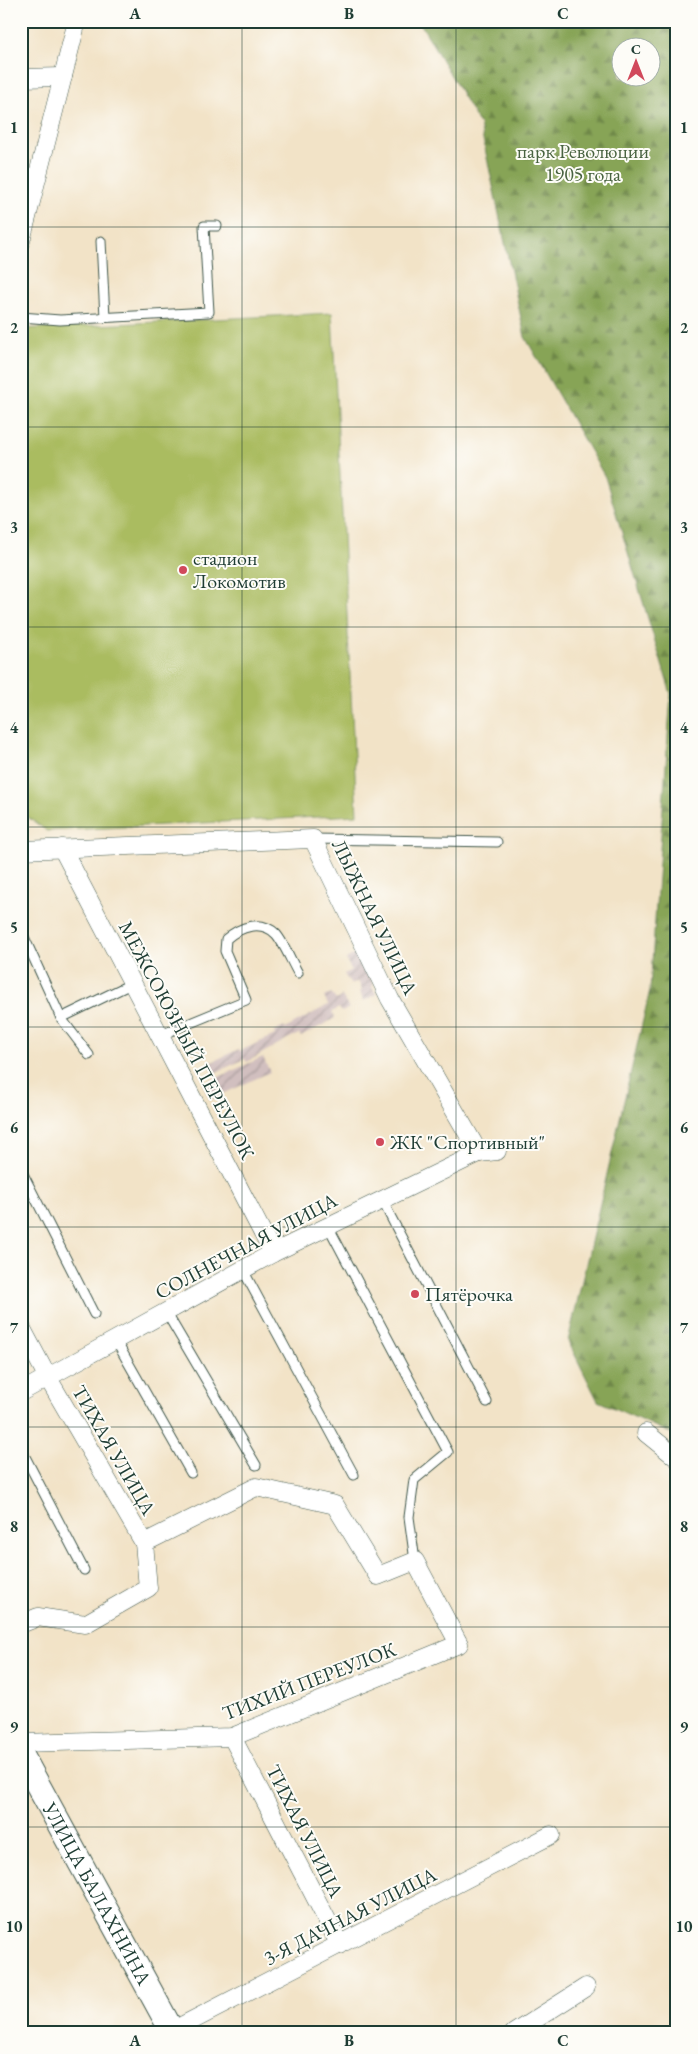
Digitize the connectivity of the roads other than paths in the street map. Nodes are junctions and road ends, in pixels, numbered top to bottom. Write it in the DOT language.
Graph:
graph roads {
  1 [pos="77,21"];
  2 [pos="63,77"];
  3 [pos="21,78"];
  4 [pos="217,226"];
  5 [pos="101,241"];
  6 [pos="21,242"];
  7 [pos="21,317"];
  8 [pos="105,317"];
  9 [pos="312,839"];
  10 [pos="498,842"];
  11 [pos="62,848"];
  12 [pos="21,850"];
  13 [pos="24,937"];
  14 [pos="298,973"];
  15 [pos="133,983"];
  16 [pos="61,1018"];
  17 [pos="161,1035"];
  18 [pos="89,1055"];
  19 [pos="497,1151"];
  20 [pos="479,1153"];
  21 [pos="21,1170"];
  22 [pos="24,1183"];
  23 [pos="382,1200"];
  24 [pos="328,1226"];
  25 [pos="273,1252"];
  26 [pos="242,1270"];
  27 [pos="166,1312"];
  28 [pos="94,1314"];
  29 [pos="21,1327"];
  30 [pos="116,1341"];
  31 [pos="48,1378"];
  32 [pos="21,1392"];
  33 [pos="487,1402"];
  34 [pos="646,1433"];
  35 [pos="21,1449"];
  36 [pos="677,1458"];
  37 [pos="256,1465"];
  38 [pos="192,1473"];
  39 [pos="354,1475"];
  40 [pos="144,1543"];
  41 [pos="415,1562"];
  42 [pos="84,1570"];
  43 [pos="21,1624"];
  44 [pos="232,1737"];
  45 [pos="21,1743"];
  46 [pos="21,1754"];
  47 [pos="551,1835"];
  48 [pos="340,1945"];
  49 [pos="586,1987"];
  50 [pos="171,2032"];
  51 [pos="514,2033"];
  1 -- 2 [label="street"];
  2 -- 3 [label="street"];
  2 -- 6 [label="street"];
  4 -- 8 [label="lane"];
  5 -- 8 [label="lane"];
  7 -- 8 [label="lane"];
  9 -- 10 [label="lane"];
  9 -- 11 [label="street, ЛЫЖНАЯ УЛИЦА"];
  9 -- 20 [label="street, ЛЫЖНАЯ УЛИЦА"];
  11 -- 12 [label="street, ЛЫЖНАЯ УЛИЦА"];
  11 -- 15 [label="street, МЕЖСОЮЗНЫЙ ПЕРЕУЛОК"];
  13 -- 16 [label="lane"];
  14 -- 17 [label="lane"];
  15 -- 16 [label="lane"];
  15 -- 17 [label="street, МЕЖСОЮЗНЫЙ ПЕРЕУЛОК"];
  16 -- 18 [label="lane"];
  17 -- 25 [label="street, МЕЖСОЮЗНЫЙ ПЕРЕУЛОК"];
  19 -- 20 [label="street, СОЛНЕЧНАЯ УЛИЦА"];
  20 -- 23 [label="street, СОЛНЕЧНАЯ УЛИЦА"];
  21 -- 22 [label="lane"];
  22 -- 28 [label="lane"];
  23 -- 24 [label="street, СОЛНЕЧНАЯ УЛИЦА"];
  23 -- 33 [label="lane"];
  24 -- 25 [label="street, СОЛНЕЧНАЯ УЛИЦА"];
  24 -- 41 [label="lane"];
  25 -- 26 [label="street, СОЛНЕЧНАЯ УЛИЦА"];
  26 -- 27 [label="street, СОЛНЕЧНАЯ УЛИЦА"];
  26 -- 39 [label="lane"];
  27 -- 30 [label="street, СОЛНЕЧНАЯ УЛИЦА"];
  27 -- 37 [label="lane"];
  29 -- 31 [label="street, ТИХАЯ УЛИЦА"];
  30 -- 31 [label="street, СОЛНЕЧНАЯ УЛИЦА"];
  30 -- 38 [label="lane"];
  31 -- 32 [label="street, СОЛНЕЧНАЯ УЛИЦА"];
  31 -- 40 [label="street, ТИХАЯ УЛИЦА"];
  34 -- 36 [label="street"];
  35 -- 42 [label="lane"];
  40 -- 41 [label="street"];
  40 -- 43 [label="street"];
  41 -- 44 [label="street, ТИХИЙ ПЕРЕУЛОК"];
  44 -- 45 [label="street, ТИХИЙ ПЕРЕУЛОК"];
  44 -- 48 [label="street, ТИХАЯ УЛИЦА"];
  46 -- 50 [label="street, УЛИЦА БАЛАХНИНА"];
  47 -- 48 [label="street, 3-Я ДАЧНАЯ УЛИЦА"];
  48 -- 50 [label="street, 3-Я ДАЧНАЯ УЛИЦА"];
  49 -- 51 [label="street"];
}
